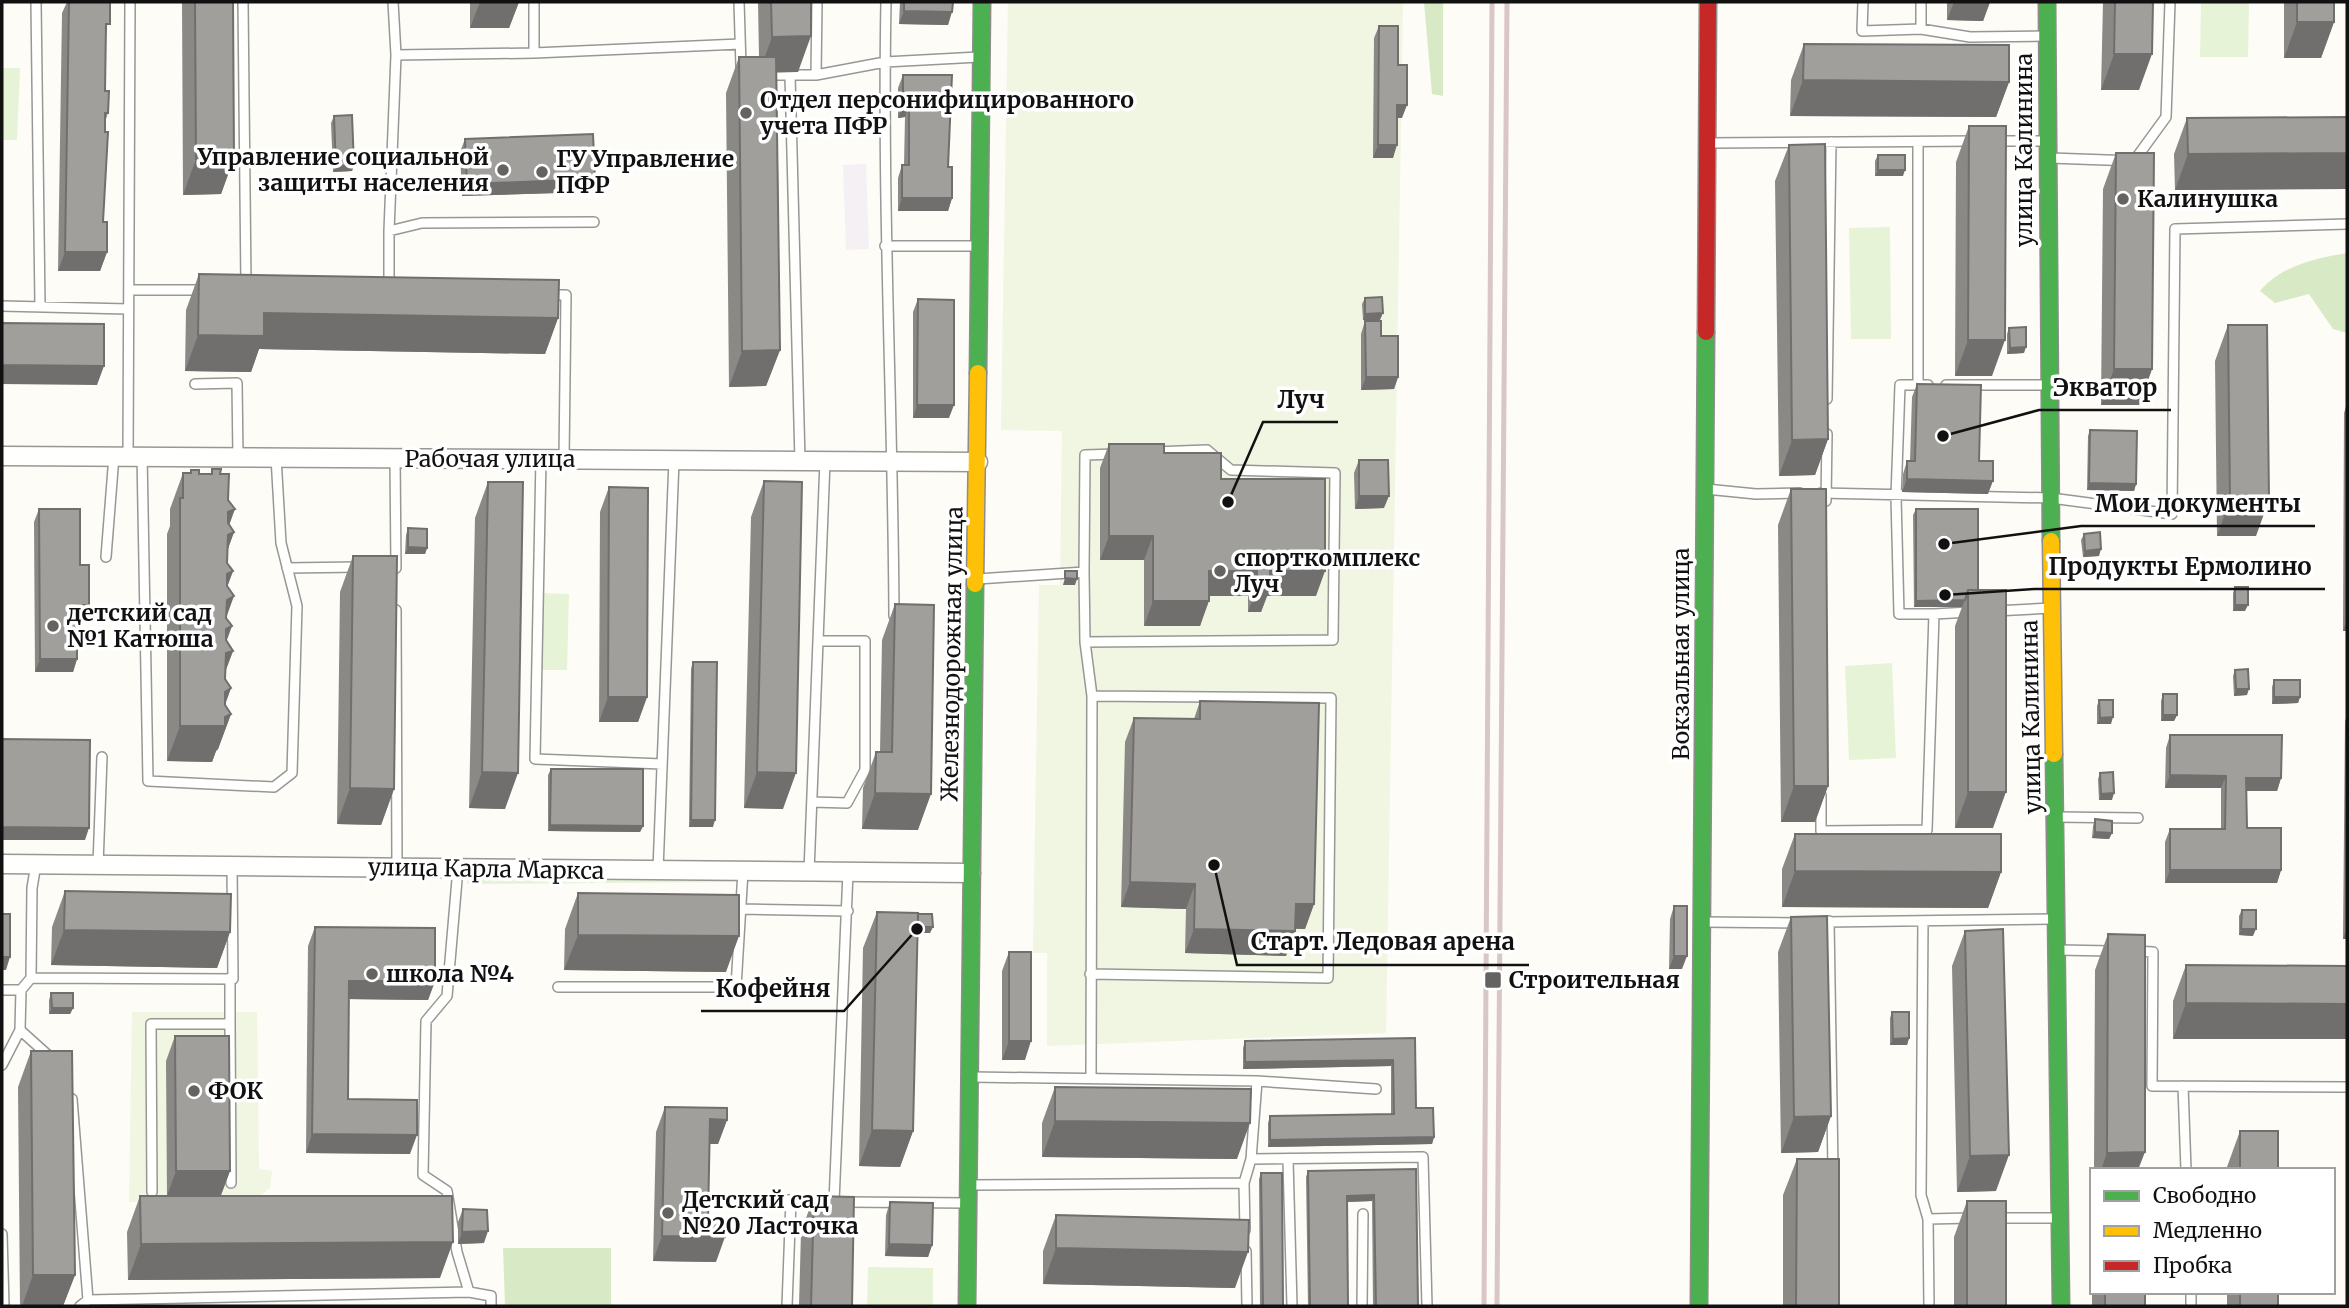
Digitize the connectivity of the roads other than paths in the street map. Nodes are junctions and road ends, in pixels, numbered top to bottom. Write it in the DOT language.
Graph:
graph roads {
  1 [pos="36,2"];
  2 [pos="130,2"];
  3 [pos="243,2"];
  4 [pos="393,2"];
  5 [pos="534,2"];
  6 [pos="739,2"];
  7 [pos="817,2"];
  8 [pos="886,2"];
  9 [pos="982,2"];
  10 [pos="1708,2"];
  11 [pos="1863,2"];
  12 [pos="1921,2"];
  13 [pos="2047,2"];
  14 [pos="2170,2"];
  15 [pos="1921,30"];
  16 [pos="2047,36"];
  17 [pos="740,44"];
  18 [pos="534,53"];
  19 [pos="396,55"];
  20 [pos="981,57"];
  21 [pos="885,62"];
  22 [pos="790,75"];
  23 [pos="816,75"];
  24 [pos="2046,141"];
  25 [pos="1831,142"];
  26 [pos="1918,142"];
  27 [pos="1707,143"];
  28 [pos="2046,158"];
  29 [pos="594,222"];
  30 [pos="2347,224"];
  31 [pos="388,230"];
  32 [pos="886,246"];
  33 [pos="980,246"];
  34 [pos="129,290"];
  35 [pos="220,290"];
  36 [pos="233,290"];
  37 [pos="246,291"];
  38 [pos="259,291"];
  39 [pos="376,293"];
  40 [pos="389,294"];
  41 [pos="402,294"];
  42 [pos="539,295"];
  43 [pos="2,306"];
  44 [pos="40,306"];
  45 [pos="128,309"];
  46 [pos="195,384"];
  47 [pos="1918,385"];
  48 [pos="2049,385"];
  49 [pos="1827,412"];
  50 [pos="1827,426"];
  51 [pos="1126,453"];
  52 [pos="1139,453"];
  53 [pos="2,456"];
  54 [pos="128,456"];
  55 [pos="239,457"];
  56 [pos="276,457"];
  57 [pos="395,458"];
  58 [pos="541,459"];
  59 [pos="564,459"];
  60 [pos="674,460"];
  61 [pos="891,460"];
  62 [pos="800,461"];
  63 [pos="825,461"];
  64 [pos="978,462"];
  65 [pos="1704,489"];
  66 [pos="1826,493"];
  67 [pos="1896,497"];
  68 [pos="2050,499"];
  69 [pos="1826,507"];
  70 [pos="106,557"];
  71 [pos="369,567"];
  72 [pos="382,567"];
  73 [pos="396,567"];
  74 [pos="287,568"];
  75 [pos="1084,572"];
  76 [pos="976,579"];
  77 [pos="396,581"];
  78 [pos="396,595"];
  79 [pos="2052,607"];
  80 [pos="1934,614"];
  81 [pos="894,618"];
  82 [pos="818,641"];
  83 [pos="1085,642"];
  84 [pos="1092,696"];
  85 [pos="102,757"];
  86 [pos="662,764"];
  87 [pos="1821,777"];
  88 [pos="812,802"];
  89 [pos="2055,817"];
  90 [pos="2138,818"];
  91 [pos="2,864"];
  92 [pos="36,864"];
  93 [pos="98,865"];
  94 [pos="232,866"];
  95 [pos="397,868"];
  96 [pos="458,868"];
  97 [pos="658,870"];
  98 [pos="743,871"];
  99 [pos="809,872"];
  100 [pos="848,872"];
  101 [pos="971,873"];
  102 [pos="742,909"];
  103 [pos="848,911"];
  104 [pos="2056,919"];
  105 [pos="1923,921"];
  106 [pos="1702,922"];
  107 [pos="1829,922"];
  108 [pos="2056,950"];
  109 [pos="1090,974"];
  110 [pos="30,978"];
  111 [pos="230,978"];
  112 [pos="558,987"];
  113 [pos="2,990"];
  114 [pos="21,990"];
  115 [pos="230,1024"];
  116 [pos="20,1030"];
  117 [pos="58,1064"];
  118 [pos="2,1065"];
  119 [pos="969,1077"];
  120 [pos="1091,1078"];
  121 [pos="1258,1081"];
  122 [pos="71,1084"];
  123 [pos="2183,1086"];
  124 [pos="2347,1087"];
  125 [pos="1376,1089"];
  126 [pos="1251,1159"];
  127 [pos="1288,1160"];
  128 [pos="2186,1168"];
  129 [pos="1834,1180"];
  130 [pos="231,1183"];
  131 [pos="1244,1183"];
  132 [pos="968,1185"];
  133 [pos="152,1192"];
  134 [pos="771,1200"];
  135 [pos="790,1200"];
  136 [pos="834,1202"];
  137 [pos="968,1203"];
  138 [pos="1363,1214"];
  139 [pos="2060,1218"];
  140 [pos="1928,1219"];
  141 [pos="2,1234"];
  142 [pos="469,1292"];
  143 [pos="84,1303"];
  144 [pos="4,1306"];
  145 [pos="491,1306"];
  146 [pos="787,1306"];
  147 [pos="967,1306"];
  148 [pos="1247,1306"];
  149 [pos="1292,1306"];
  150 [pos="1362,1306"];
  151 [pos="1427,1306"];
  152 [pos="1699,1306"];
  153 [pos="1929,1306"];
  154 [pos="2061,1306"];
  1 -- 44 [label="lane"];
  2 -- 34 [label="lane"];
  3 -- 37 [label="lane"];
  4 -- 19 [label="lane"];
  5 -- 18 [label="lane"];
  6 -- 17 [label="lane"];
  7 -- 23 [label="lane"];
  8 -- 21 [label="lane"];
  9 -- 20 [label="street, Железнодорожная улица"];
  10 -- 27 [label="street, Вокзальная улица"];
  11 -- 15 [label="lane"];
  12 -- 15 [label="lane"];
  13 -- 16 [label="street, улица Калинина"];
  14 -- 28 [label="lane"];
  15 -- 16 [label="lane"];
  16 -- 24 [label="street, улица Калинина"];
  17 -- 18 [label="lane"];
  17 -- 22 [label="lane"];
  18 -- 19 [label="lane"];
  19 -- 31 [label="lane"];
  20 -- 21 [label="lane"];
  20 -- 33 [label="street, Железнодорожная улица"];
  21 -- 23 [label="lane"];
  21 -- 32 [label="lane"];
  22 -- 23 [label="lane"];
  22 -- 62 [label="lane"];
  24 -- 26 [label="lane"];
  24 -- 28 [label="street, улица Калинина"];
  25 -- 26 [label="lane"];
  25 -- 27 [label="lane"];
  25 -- 49 [label="lane"];
  26 -- 47 [label="lane"];
  27 -- 65 [label="street, Вокзальная улица"];
  28 -- 48 [label="street, улица Калинина"];
  29 -- 31 [label="lane"];
  30 -- 68 [label="lane"];
  31 -- 40 [label="lane"];
  32 -- 33 [label="lane"];
  32 -- 61 [label="lane"];
  33 -- 64 [label="street, Железнодорожная улица"];
  34 -- 35 [label="lane"];
  34 -- 45 [label="lane"];
  36 -- 37 [label="lane"];
  37 -- 38 [label="lane"];
  39 -- 40 [label="lane"];
  40 -- 41 [label="lane"];
  42 -- 59 [label="lane"];
  43 -- 44 [label="lane"];
  44 -- 45 [label="lane"];
  45 -- 54 [label="lane"];
  46 -- 55 [label="lane"];
  47 -- 48 [label="lane"];
  47 -- 67 [label="lane"];
  48 -- 68 [label="street, улица Калинина"];
  50 -- 66 [label="lane"];
  51 -- 75 [label="lane"];
  52 -- 83 [label="lane"];
  53 -- 54 [label="street, Рабочая улица"];
  54 -- 55 [label="street, Рабочая улица"];
  54 -- 70 [label="lane"];
  54 -- 74 [label="lane"];
  55 -- 56 [label="street, Рабочая улица"];
  56 -- 57 [label="street, Рабочая улица"];
  56 -- 74 [label="lane"];
  57 -- 58 [label="street, Рабочая улица"];
  57 -- 73 [label="lane"];
  58 -- 59 [label="street, Рабочая улица"];
  58 -- 86 [label="lane"];
  59 -- 60 [label="street, Рабочая улица"];
  60 -- 62 [label="street, Рабочая улица"];
  60 -- 86 [label="lane"];
  61 -- 63 [label="street, Рабочая улица"];
  61 -- 64 [label="street, Рабочая улица"];
  61 -- 81 [label="lane"];
  62 -- 63 [label="street, Рабочая улица"];
  63 -- 82 [label="lane"];
  64 -- 76 [label="street, Железнодорожная улица"];
  65 -- 66 [label="lane"];
  65 -- 106 [label="street, Вокзальная улица"];
  66 -- 67 [label="lane"];
  66 -- 69 [label="lane"];
  67 -- 68 [label="lane"];
  67 -- 80 [label="lane"];
  68 -- 79 [label="street, улица Калинина"];
  71 -- 74 [label="lane"];
  72 -- 73 [label="lane"];
  73 -- 77 [label="lane"];
  75 -- 76 [label="lane"];
  75 -- 83 [label="lane"];
  76 -- 101 [label="street, Железнодорожная улица"];
  78 -- 95 [label="lane"];
  79 -- 80 [label="lane"];
  79 -- 89 [label="street, улица Калинина"];
  80 -- 87 [label="lane"];
  82 -- 88 [label="lane"];
  82 -- 88 [label="lane"];
  83 -- 84 [label="lane"];
  84 -- 109 [label="lane"];
  84 -- 109 [label="lane"];
  85 -- 93 [label="lane"];
  86 -- 97 [label="lane"];
  88 -- 99 [label="lane"];
  89 -- 90 [label="lane"];
  89 -- 104 [label="street, улица Калинина"];
  91 -- 92 [label="street, улица Карла Маркса"];
  92 -- 93 [label="street, улица Карла Маркса"];
  92 -- 110 [label="lane"];
  93 -- 94 [label="street, улица Карла Маркса"];
  94 -- 95 [label="street, улица Карла Маркса"];
  94 -- 111 [label="lane"];
  95 -- 96 [label="street, улица Карла Маркса"];
  96 -- 97 [label="street, улица Карла Маркса"];
  96 -- 142 [label="lane"];
  97 -- 98 [label="street, улица Карла Маркса"];
  98 -- 99 [label="street, улица Карла Маркса"];
  98 -- 102 [label="lane"];
  99 -- 100 [label="street, улица Карла Маркса"];
  100 -- 101 [label="street, улица Карла Маркса"];
  100 -- 103 [label="lane"];
  101 -- 119 [label="street, Железнодорожная улица"];
  102 -- 103 [label="lane"];
  102 -- 112 [label="lane"];
  103 -- 136 [label="lane"];
  104 -- 105 [label="lane"];
  104 -- 108 [label="street, улица Калинина"];
  105 -- 107 [label="lane"];
  105 -- 140 [label="lane"];
  106 -- 107 [label="lane"];
  106 -- 152 [label="street, Вокзальная улица"];
  107 -- 129 [label="lane"];
  108 -- 123 [label="lane"];
  108 -- 139 [label="street, улица Калинина"];
  109 -- 120 [label="lane"];
  110 -- 111 [label="lane"];
  110 -- 114 [label="lane"];
  111 -- 115 [label="lane"];
  113 -- 114 [label="lane"];
  114 -- 116 [label="lane"];
  115 -- 130 [label="lane"];
  115 -- 133 [label="lane"];
  116 -- 117 [label="lane"];
  116 -- 118 [label="lane"];
  119 -- 120 [label="lane"];
  119 -- 132 [label="street, Железнодорожная улица"];
  120 -- 121 [label="lane"];
  121 -- 125 [label="lane"];
  121 -- 126 [label="lane"];
  122 -- 143 [label="lane"];
  123 -- 124 [label="lane"];
  123 -- 128 [label="lane"];
  126 -- 127 [label="lane"];
  126 -- 131 [label="lane"];
  127 -- 149 [label="lane"];
  127 -- 151 [label="lane"];
  131 -- 132 [label="lane"];
  131 -- 148 [label="lane"];
  132 -- 137 [label="street, Железнодорожная улица"];
  134 -- 135 [label="lane"];
  135 -- 136 [label="lane"];
  135 -- 146 [label="lane"];
  136 -- 137 [label="lane"];
  137 -- 147 [label="street, Железнодорожная улица"];
  138 -- 150 [label="lane"];
  139 -- 140 [label="lane"];
  139 -- 154 [label="street, улица Калинина"];
  140 -- 153 [label="lane"];
  141 -- 144 [label="lane"];
  142 -- 143 [label="lane"];
  142 -- 145 [label="lane"];
}
